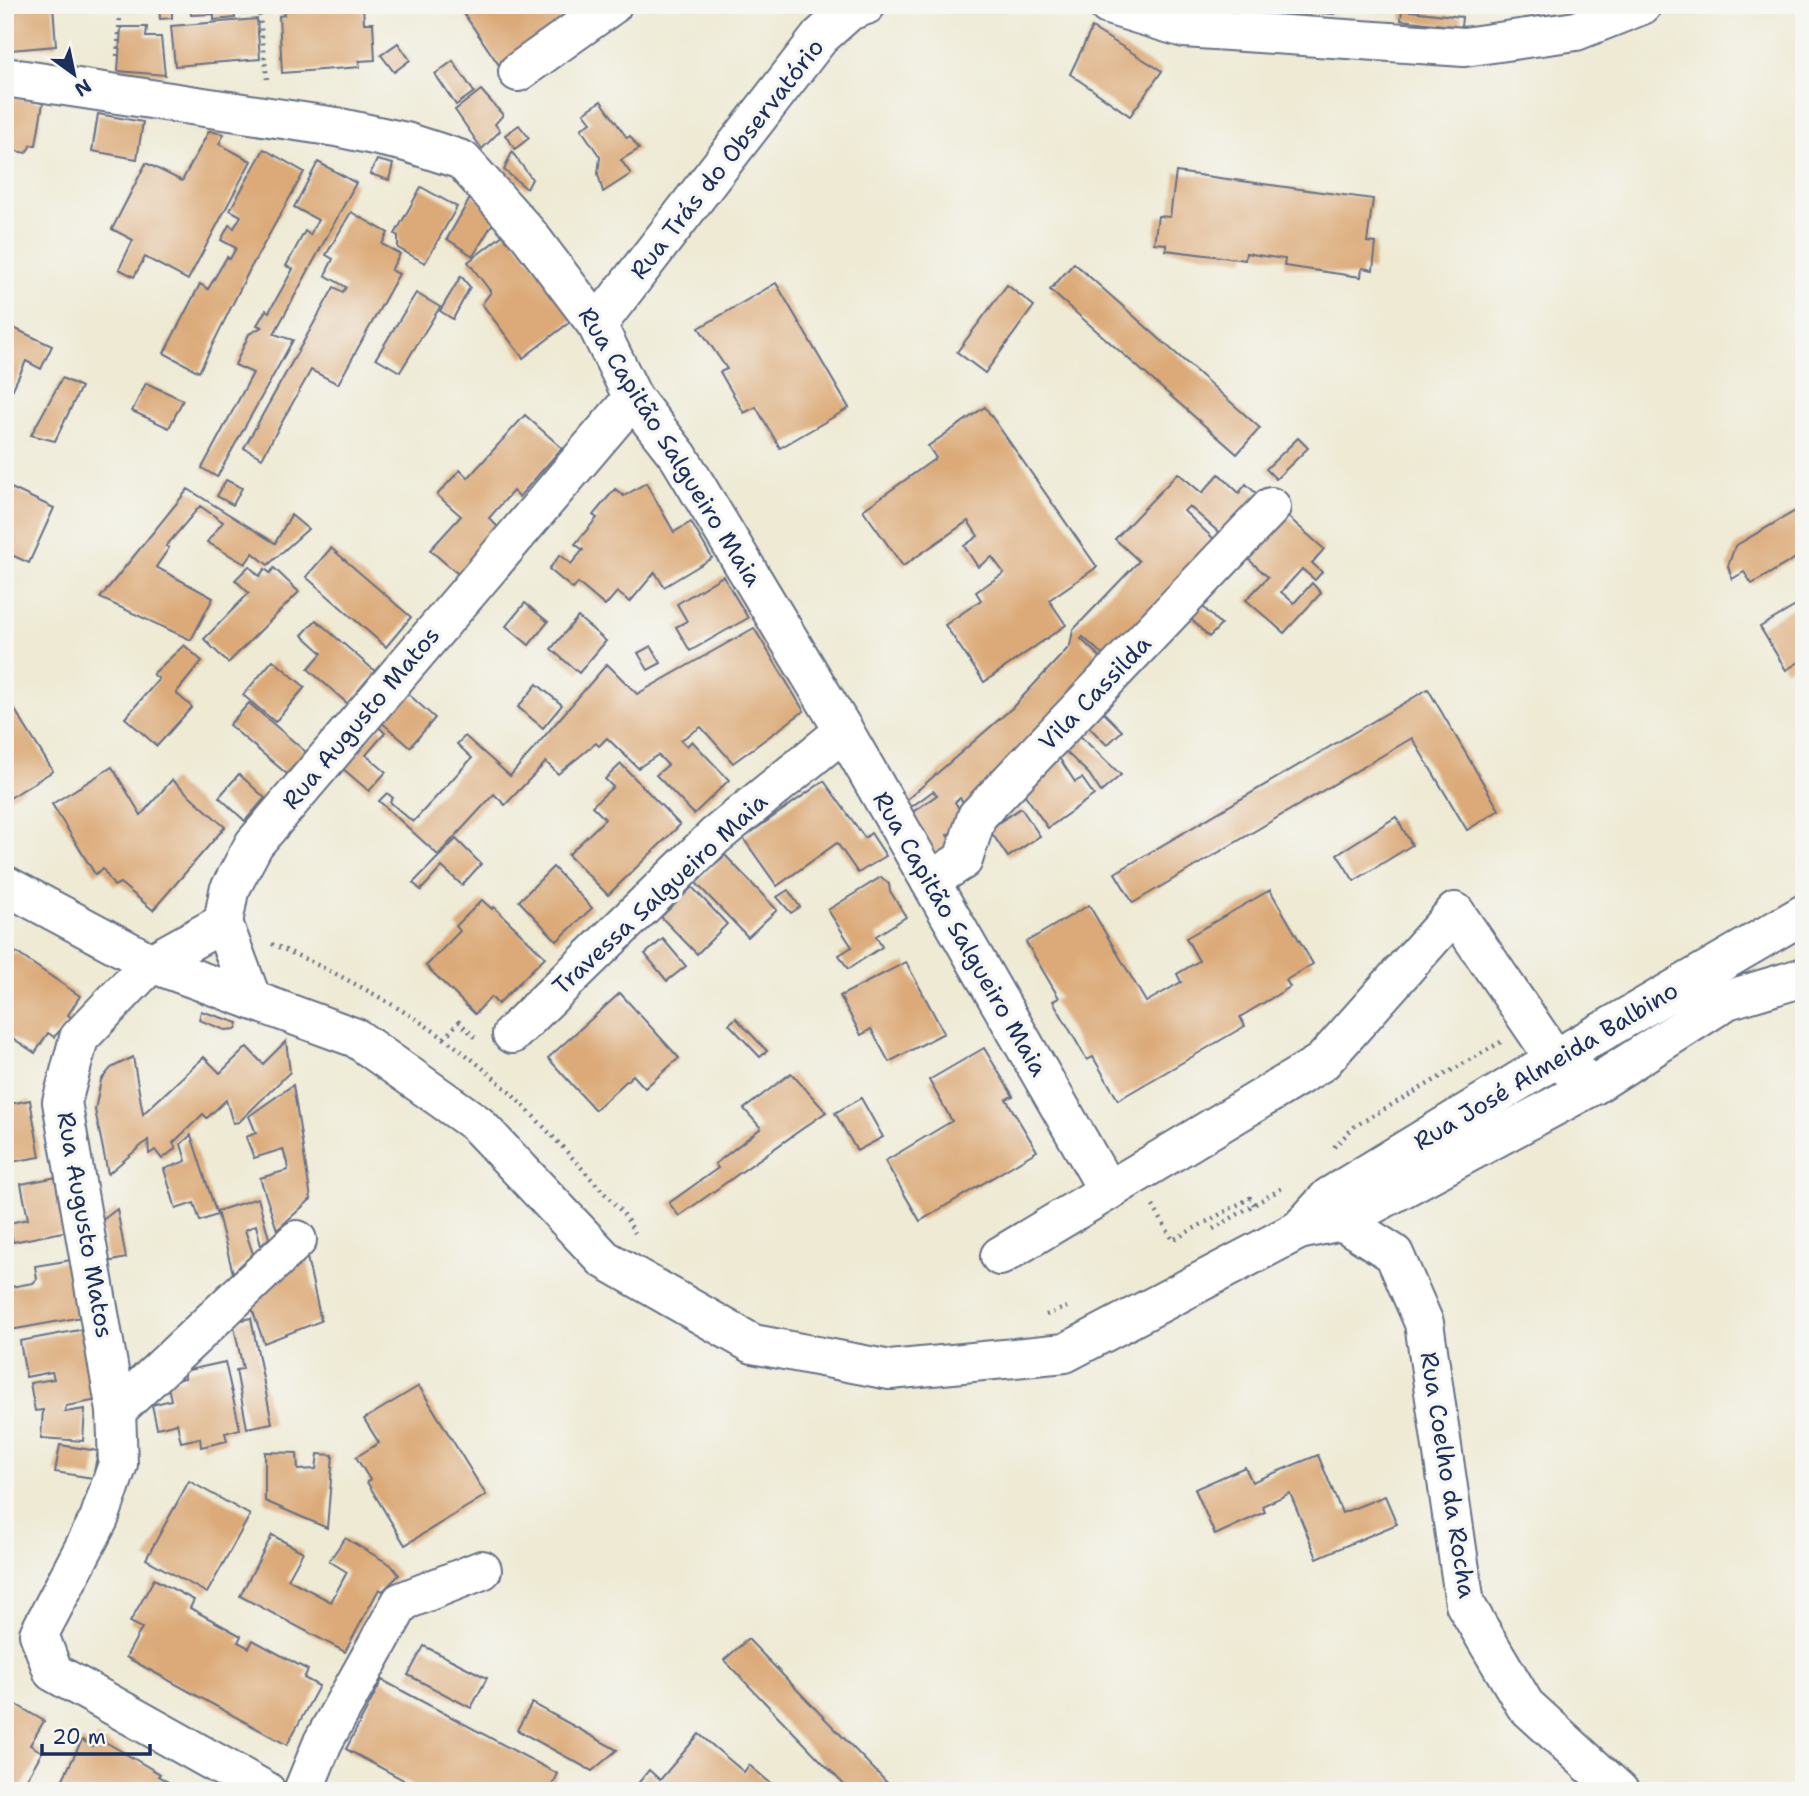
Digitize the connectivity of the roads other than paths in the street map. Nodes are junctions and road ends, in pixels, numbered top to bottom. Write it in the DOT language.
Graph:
graph roads {
  1 [pos="612,5"];
  2 [pos="866,5"];
  3 [pos="1108,5"];
  4 [pos="1642,5"];
  5 [pos="518,72"];
  6 [pos="5,77"];
  7 [pos="597,325"];
  8 [pos="633,398"];
  9 [pos="1271,507"];
  10 [pos="844,731"];
  11 [pos="930,881"];
  12 [pos="5,884"];
  13 [pos="1804,914"];
  14 [pos="223,923"];
  15 [pos="151,963"];
  16 [pos="1804,977"];
  17 [pos="252,1000"];
  18 [pos="497,1039"];
  19 [pos="1555,1059"];
  20 [pos="1594,1086"];
  21 [pos="1108,1191"];
  22 [pos="1342,1221"];
  23 [pos="1299,1230"];
  24 [pos="297,1240"];
  25 [pos="1000,1256"];
  26 [pos="116,1410"];
  27 [pos="482,1570"];
  28 [pos="266,1791"];
  29 [pos="303,1791"];
  30 [pos="1619,1791"];
  1 -- 5 [label="street"];
  2 -- 7 [label="street, Rua Trás do Observatório"];
  3 -- 4 [label="street"];
  6 -- 7 [label="street, Rua Capitão Salgueiro Maia"];
  7 -- 8 [label="street, Rua Capitão Salgueiro Maia"];
  8 -- 10 [label="street, Rua Capitão Salgueiro Maia"];
  8 -- 14 [label="street, Rua Augusto Matos"];
  9 -- 11 [label="street, Vila Cassilda"];
  10 -- 11 [label="street, Rua Capitão Salgueiro Maia"];
  10 -- 18 [label="street, Travessa Salgueiro Maia"];
  11 -- 21 [label="street, Rua Capitão Salgueiro Maia"];
  12 -- 15 [label="street, Rua José Almeida Balbino"];
  13 -- 19 [label="street, Rua José Almeida Balbino"];
  14 -- 15 [label="street, Rua Augusto Matos"];
  14 -- 17 [label="street"];
  15 -- 17 [label="street, Rua José Almeida Balbino"];
  15 -- 26 [label="street, Rua Augusto Matos"];
  16 -- 20 [label="street, Rua José Almeida Balbino"];
  17 -- 23 [label="street, Rua José Almeida Balbino"];
  19 -- 20 [label="street"];
  19 -- 21 [label="street"];
  19 -- 23 [label="street, Rua José Almeida Balbino"];
  20 -- 22 [label="street, Rua José Almeida Balbino"];
  21 -- 25 [label="street"];
  22 -- 23 [label="street, Rua José Almeida Balbino"];
  22 -- 30 [label="street, Rua Coelho da Rocha"];
  24 -- 26 [label="street"];
  26 -- 28 [label="street, Rua Augusto Matos"];
  27 -- 29 [label="street"];
}
